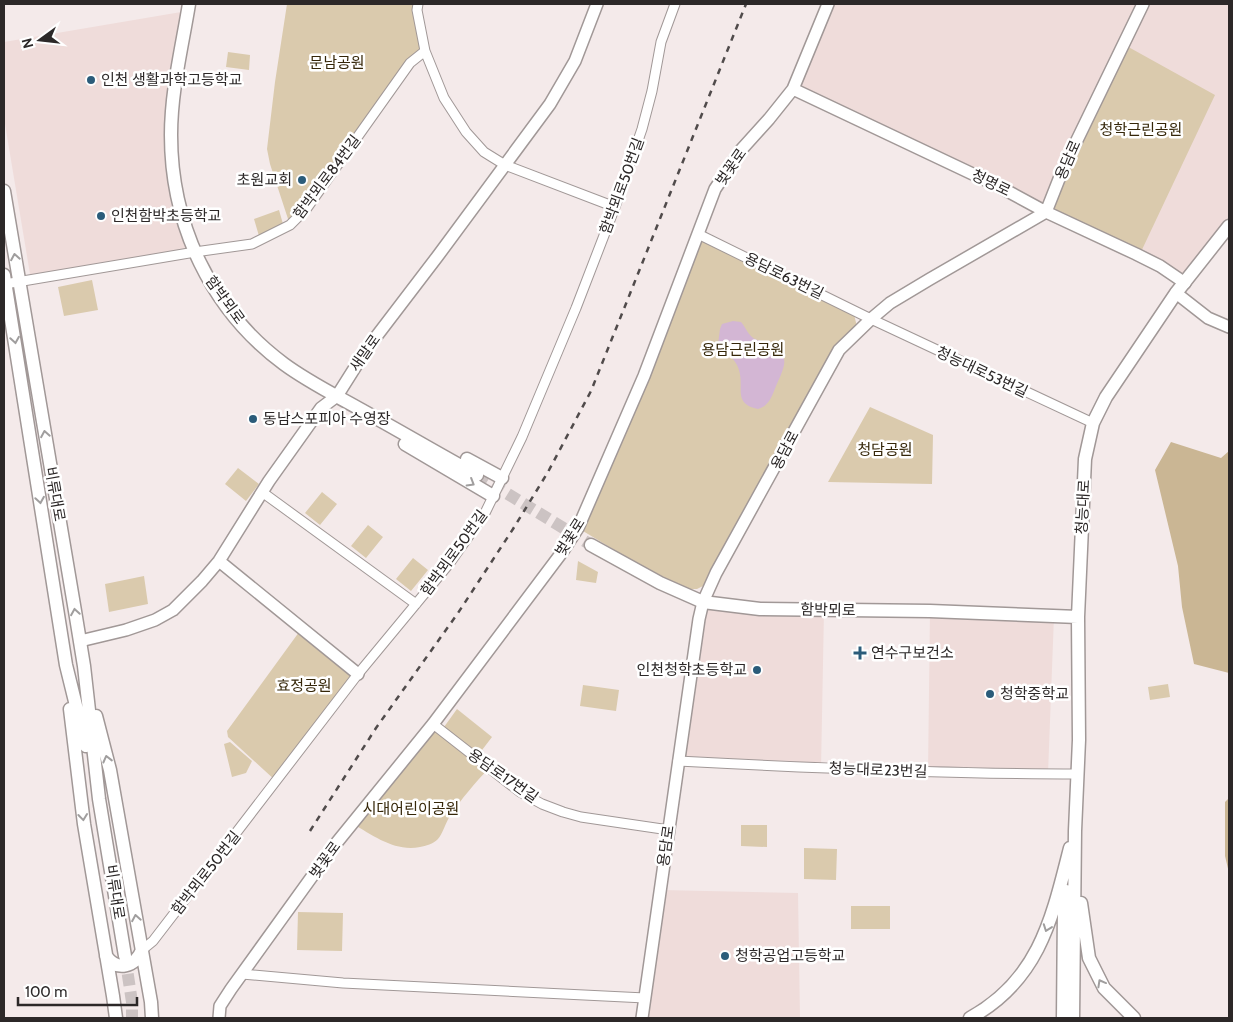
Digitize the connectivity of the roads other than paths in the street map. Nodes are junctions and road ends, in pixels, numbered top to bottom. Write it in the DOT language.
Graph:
graph roads {
  1 [pos="188,4"];
  2 [pos="418,4"];
  3 [pos="597,4"];
  4 [pos="675,4"];
  5 [pos="828,4"];
  6 [pos="1143,4"];
  7 [pos="425,52"];
  8 [pos="793,89"];
  9 [pos="505,165"];
  10 [pos="4,190"];
  11 [pos="615,207"];
  12 [pos="1046,212"];
  13 [pos="1229,226"];
  14 [pos="698,234"];
  15 [pos="195,252"];
  16 [pos="5,279"];
  17 [pos="19,282"];
  18 [pos="1185,282"];
  19 [pos="1176,294"];
  20 [pos="870,319"];
  21 [pos="1229,327"];
  22 [pos="337,396"];
  23 [pos="1093,423"];
  24 [pos="477,475"];
  25 [pos="502,478"];
  26 [pos="262,492"];
  27 [pos="493,496"];
  28 [pos="592,545"];
  29 [pos="219,561"];
  30 [pos="703,602"];
  31 [pos="416,604"];
  32 [pos="1078,617"];
  33 [pos="80,641"];
  34 [pos="66,665"];
  35 [pos="84,666"];
  36 [pos="358,674"];
  37 [pos="433,724"];
  38 [pos="678,761"];
  39 [pos="1078,774"];
  40 [pos="99,799"];
  41 [pos="669,830"];
  42 [pos="1075,831"];
  43 [pos="142,950"];
  44 [pos="106,956"];
  45 [pos="126,956"];
  46 [pos="242,974"];
  47 [pos="645,998"];
  48 [pos="116,1018"];
  49 [pos="152,1018"];
  50 [pos="219,1018"];
  51 [pos="642,1018"];
  52 [pos="970,1018"];
  53 [pos="1063,1018"];
  54 [pos="1073,1018"];
  55 [pos="1134,1018"];
  1 -- 15 [label="main road, 함박뫼로"];
  2 -- 7 [label="street"];
  3 -- 9 [label="street, 새말로"];
  4 -- 11 [label="street, 함박뫼로50번길"];
  5 -- 8 [label="street, 벚꽃로"];
  6 -- 12 [label="street, 용담로"];
  7 -- 9 [label="street"];
  7 -- 15 [label="street, 함박뫼로84번길"];
  8 -- 12 [label="street, 청명로"];
  8 -- 14 [label="street, 벚꽃로"];
  9 -- 11 [label="street"];
  9 -- 22 [label="street, 새말로"];
  17 -- 10 [label="main road, 비류대로, one-way"];
  11 -- 25 [label="street, 함박뫼로50번길"];
  12 -- 18 [label="street, 청명로"];
  12 -- 20 [label="street, 용담로"];
  13 -- 18 [label="main road, 청능대로"];
  14 -- 20 [label="street, 용담로63번길"];
  14 -- 37 [label="street, 벚꽃로"];
  15 -- 17 [label="street, 함박뫼로84번길"];
  15 -- 22 [label="main road, 함박뫼로"];
  16 -- 17 [label="street, 함박뫼로84번길"];
  16 -- 34 [label="main road, 비류대로, one-way"];
  33 -- 17 [label="main road, 비류대로, one-way"];
  18 -- 19 [label="main road, 청능대로"];
  19 -- 21 [label="street"];
  19 -- 23 [label="main road, 청능대로"];
  20 -- 23 [label="street, 청능대로53번길"];
  20 -- 30 [label="street, 용담로"];
  22 -- 24 [label="main road, 함박뫼로"];
  22 -- 25 [label="main road"];
  22 -- 26 [label="street, 새말로"];
  22 -- 27 [label="main road, one-way"];
  23 -- 32 [label="main road, 청능대로"];
  25 -- 27 [label="street, 함박뫼로50번길"];
  26 -- 29 [label="street, 새말로"];
  26 -- 31 [label="street"];
  27 -- 31 [label="street, 함박뫼로50번길"];
  28 -- 30 [label="main road, 함박뫼로"];
  29 -- 33 [label="street, 새말로"];
  29 -- 36 [label="street"];
  30 -- 32 [label="main road, 함박뫼로"];
  30 -- 38 [label="street, 용담로"];
  31 -- 36 [label="street, 함박뫼로50번길"];
  32 -- 39 [label="main road, 청능대로"];
  33 -- 35 [label="main road, 비류대로"];
  34 -- 40 [label="main road, 비류대로"];
  34 -- 44 [label="main road, one-way"];
  35 -- 40 [label="main road, 비류대로"];
  43 -- 35 [label="main road, one-way"];
  36 -- 43 [label="street, 함박뫼로50번길"];
  37 -- 41 [label="street, 용담로17번길"];
  37 -- 46 [label="street, 벚꽃로"];
  38 -- 39 [label="street, 청능대로23번길"];
  38 -- 41 [label="street, 용담로"];
  39 -- 42 [label="main road, 청능대로"];
  40 -- 45 [label="main road, 비류대로"];
  41 -- 47 [label="street, 용담로"];
  42 -- 52 [label="main road, one-way"];
  42 -- 53 [label="main road"];
  42 -- 54 [label="main road"];
  55 -- 42 [label="main road, one-way"];
  43 -- 44 [label="main road"];
  43 -- 49 [label="main road"];
  44 -- 48 [label="main road"];
  46 -- 47 [label="street"];
  46 -- 50 [label="street, 벚꽃로"];
  47 -- 51 [label="street, 용담로"];
}
